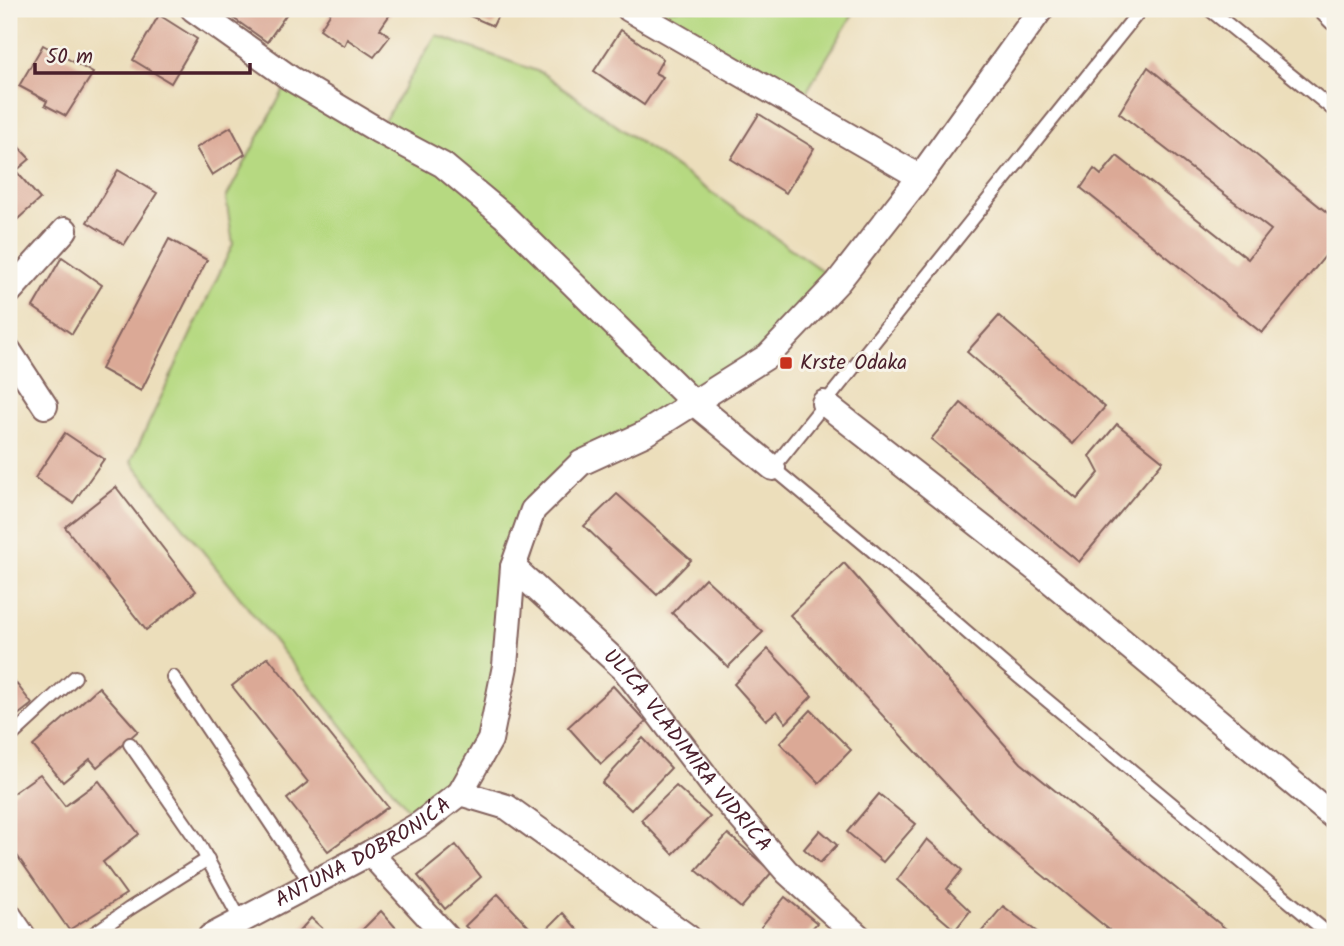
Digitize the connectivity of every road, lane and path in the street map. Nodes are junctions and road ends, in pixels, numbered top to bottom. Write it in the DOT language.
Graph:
graph roads {
  1 [pos="193,9"];
  2 [pos="629,9"];
  3 [pos="1041,9"];
  4 [pos="1141,9"];
  5 [pos="1209,9"];
  6 [pos="1326,9"];
  7 [pos="1335,18"];
  8 [pos="1335,111"];
  9 [pos="920,177"];
  10 [pos="65,230"];
  11 [pos="9,292"];
  12 [pos="9,351"];
  13 [pos="694,402"];
  14 [pos="824,403"];
  15 [pos="46,405"];
  16 [pos="773,468"];
  17 [pos="513,567"];
  18 [pos="75,677"];
  19 [pos="173,677"];
  20 [pos="9,738"];
  21 [pos="130,744"];
  22 [pos="460,793"];
  23 [pos="1335,818"];
  24 [pos="370,853"];
  25 [pos="208,859"];
  26 [pos="311,884"];
  27 [pos="9,905"];
  28 [pos="241,921"];
  29 [pos="1325,932"];
  30 [pos="31,937"];
  31 [pos="89,937"];
  32 [pos="210,937"];
  33 [pos="447,937"];
  34 [pos="688,937"];
  35 [pos="859,937"];
  1 -- 13 [label="street"];
  2 -- 9 [label="street"];
  3 -- 9 [label="street"];
  4 -- 14 [label="lane"];
  5 -- 8 [label="lane"];
  6 -- 7 [label="street"];
  9 -- 13 [label="street"];
  10 -- 11 [label="street"];
  12 -- 15 [label="street"];
  13 -- 16 [label="street"];
  13 -- 17 [label="street"];
  14 -- 16 [label="lane"];
  14 -- 23 [label="street"];
  16 -- 29 [label="lane"];
  17 -- 22 [label="street"];
  17 -- 35 [label="street, ULICA VLADIMIRA VIDRIĆA"];
  18 -- 20 [label="lane"];
  19 -- 26 [label="lane"];
  21 -- 25 [label="lane"];
  22 -- 24 [label="street, ANTUNA DOBRONIĆA"];
  22 -- 34 [label="street, ANTUNA DOBRONIĆA"];
  24 -- 26 [label="street, ANTUNA DOBRONIĆA"];
  24 -- 33 [label="street"];
  25 -- 28 [label="lane"];
  25 -- 31 [label="lane"];
  26 -- 28 [label="street, ANTUNA DOBRONIĆA"];
  27 -- 30 [label="lane"];
  28 -- 32 [label="street, ANTUNA DOBRONIĆA"];
}
